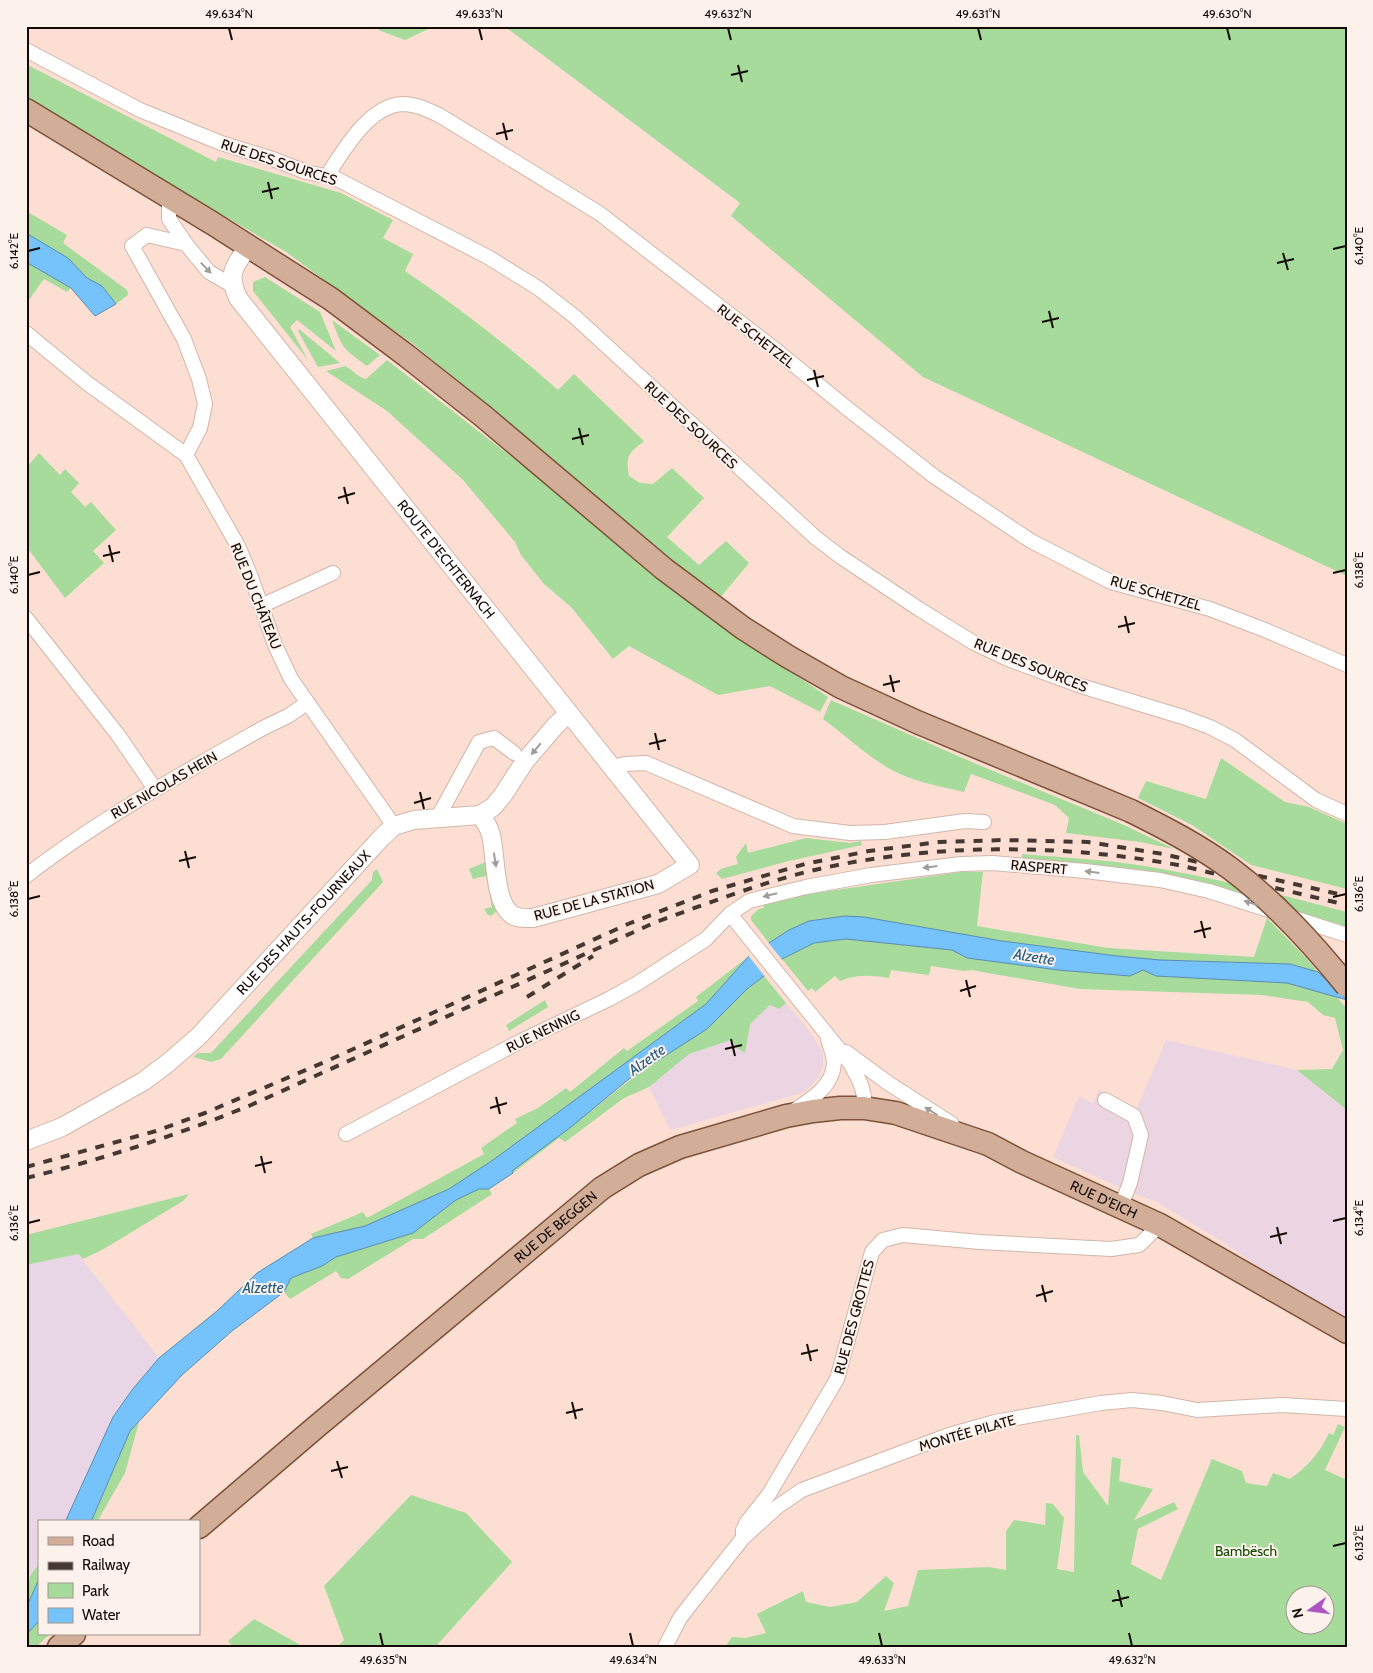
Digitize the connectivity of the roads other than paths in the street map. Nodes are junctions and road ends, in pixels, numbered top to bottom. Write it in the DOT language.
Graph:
graph roads {
  1 [pos="26,50"];
  2 [pos="26,110"];
  3 [pos="327,176"];
  4 [pos="168,196"];
  5 [pos="186,244"];
  6 [pos="248,246"];
  7 [pos="233,286"];
  8 [pos="26,333"];
  9 [pos="186,455"];
  10 [pos="333,573"];
  11 [pos="260,606"];
  12 [pos="26,618"];
  13 [pos="1347,665"];
  14 [pos="307,703"];
  15 [pos="569,713"];
  16 [pos="514,753"];
  17 [pos="612,768"];
  18 [pos="155,789"];
  19 [pos="480,814"];
  20 [pos="1347,814"];
  21 [pos="438,817"];
  22 [pos="984,822"];
  23 [pos="394,826"];
  24 [pos="690,864"];
  25 [pos="26,876"];
  26 [pos="735,920"];
  27 [pos="1347,935"];
  28 [pos="1347,986"];
  29 [pos="829,1037"];
  30 [pos="1105,1100"];
  31 [pos="864,1108"];
  32 [pos="786,1116"];
  33 [pos="346,1134"];
  34 [pos="26,1140"];
  35 [pos="988,1144"];
  36 [pos="1121,1206"];
  37 [pos="1160,1225"];
  38 [pos="1347,1332"];
  39 [pos="1347,1408"];
  40 [pos="200,1526"];
  41 [pos="743,1538"];
  42 [pos="72,1636"];
  43 [pos="59,1647"];
  44 [pos="665,1647"];
  1 -- 3 [label="street, RUE DES SOURCES"];
  2 -- 4 [label="main road"];
  3 -- 13 [label="street, RUE SCHETZEL"];
  3 -- 20 [label="street, RUE DES SOURCES"];
  4 -- 5 [label="street"];
  4 -- 6 [label="main road"];
  5 -- 7 [label="street, one-way"];
  5 -- 9 [label="street"];
  6 -- 7 [label="street"];
  6 -- 28 [label="main road, bridge"];
  7 -- 15 [label="street, ROUTE D'ECHTERNACH"];
  8 -- 9 [label="street, RUE DU CHÂTEAU"];
  9 -- 11 [label="street, RUE DU CHÂTEAU"];
  10 -- 11 [label="street"];
  11 -- 14 [label="street, RUE DU CHÂTEAU"];
  12 -- 18 [label="street"];
  14 -- 18 [label="street, RUE NICOLAS HEIN"];
  14 -- 23 [label="street, RUE DU CHÂTEAU"];
  15 -- 17 [label="street, ROUTE D'ECHTERNACH"];
  15 -- 19 [label="street, one-way"];
  16 -- 21 [label="street"];
  17 -- 22 [label="street"];
  17 -- 24 [label="street, ROUTE D'ECHTERNACH"];
  18 -- 25 [label="street, RUE NICOLAS HEIN"];
  19 -- 21 [label="street, RUE DES HAUTS-FOURNEAUX"];
  19 -- 24 [label="street, RUE DE LA STATION, one-way"];
  21 -- 23 [label="street, RUE DES HAUTS-FOURNEAUX"];
  23 -- 34 [label="street, RUE DES HAUTS-FOURNEAUX"];
  27 -- 26 [label="street, RASPERT, one-way"];
  26 -- 29 [label="street"];
  26 -- 33 [label="street, RUE NENNIG"];
  29 -- 31 [label="street"];
  29 -- 32 [label="street"];
  35 -- 29 [label="street, RUE D'EICH, one-way"];
  30 -- 36 [label="street"];
  31 -- 32 [label="main road, RUE DE BEGGEN"];
  31 -- 35 [label="main road, RUE DE BEGGEN"];
  32 -- 40 [label="main road, RUE DE BEGGEN"];
  35 -- 36 [label="main road, RUE D'EICH"];
  36 -- 37 [label="main road, RUE D'EICH"];
  37 -- 38 [label="main road, RUE D'EICH"];
  37 -- 41 [label="street, RUE DES GROTTES"];
  39 -- 41 [label="street, MONTÉE PILATE"];
  41 -- 44 [label="street, MONTÉE PILATE"];
  42 -- 43 [label="main road"];
}
